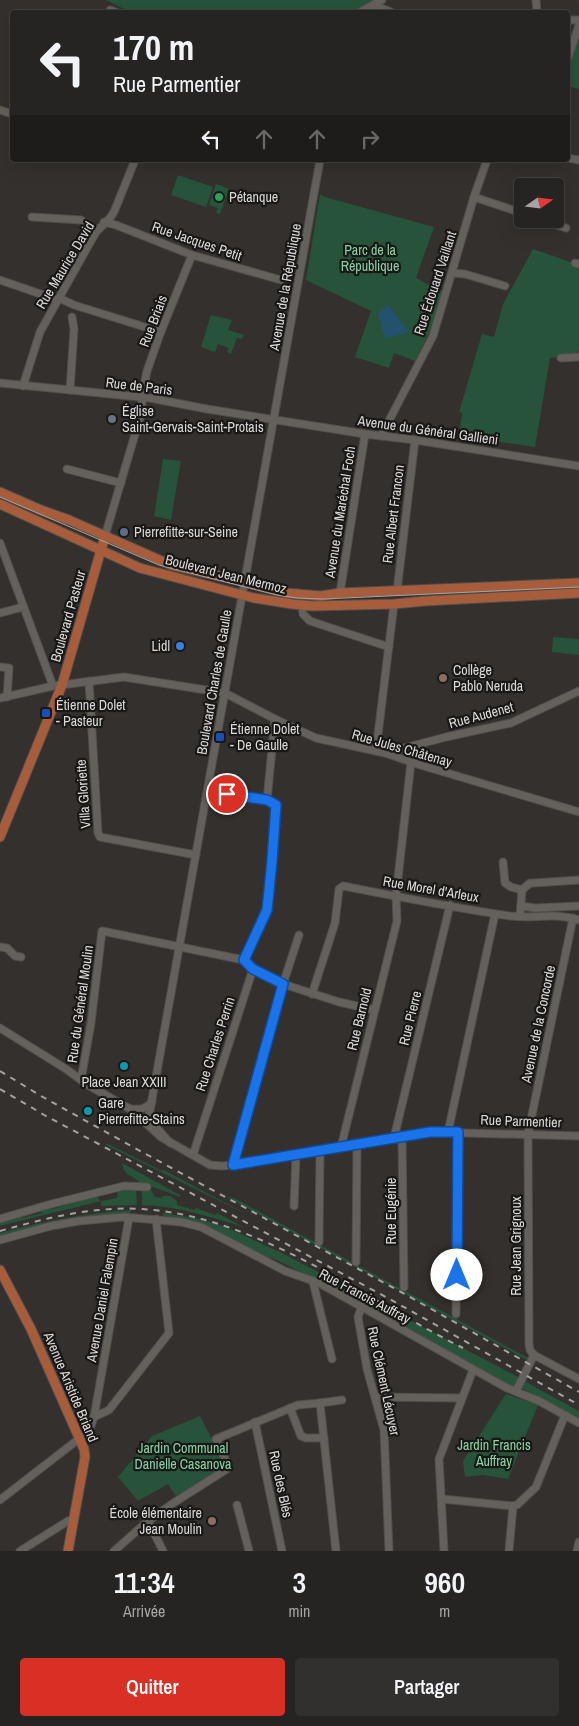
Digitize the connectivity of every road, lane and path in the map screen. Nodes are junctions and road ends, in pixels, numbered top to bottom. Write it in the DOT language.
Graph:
graph roads {
  1 [pos="382,0"];
  2 [pos="373,5"];
  3 [pos="364,10"];
  4 [pos="386,10"];
  5 [pos="579,25"];
  6 [pos="570,52"];
  7 [pos="135,162"];
  8 [pos="320,162"];
  9 [pos="486,162"];
  10 [pos="474,197"];
  11 [pos="514,210"];
  12 [pos="32,217"];
  13 [pos="104,222"];
  14 [pos="97,230"];
  15 [pos="192,255"];
  16 [pos="452,274"];
  17 [pos="0,280"];
  18 [pos="281,280"];
  19 [pos="505,286"];
  20 [pos="58,299"];
  21 [pos="74,305"];
  22 [pos="161,332"];
  23 [pos="579,357"];
  24 [pos="561,358"];
  25 [pos="0,383"];
  26 [pos="23,386"];
  27 [pos="70,390"];
  28 [pos="142,397"];
  29 [pos="274,419"];
  30 [pos="364,434"];
  31 [pos="380,436"];
  32 [pos="415,440"];
  33 [pos="579,466"];
  34 [pos="67,469"];
  35 [pos="122,483"];
  36 [pos="0,492"];
  37 [pos="0,504"];
  38 [pos="105,536"];
  39 [pos="0,543"];
  40 [pos="102,550"];
  41 [pos="244,582"];
  42 [pos="579,583"];
  43 [pos="396,591"];
  44 [pos="579,593"];
  45 [pos="340,594"];
  46 [pos="242,595"];
  47 [pos="394,604"];
  48 [pos="302,606"];
  49 [pos="23,608"];
  50 [pos="0,613"];
  51 [pos="389,647"];
  52 [pos="0,667"];
  53 [pos="89,681"];
  54 [pos="57,685"];
  55 [pos="579,691"];
  56 [pos="225,693"];
  57 [pos="3,697"];
  58 [pos="275,719"];
  59 [pos="376,751"];
  60 [pos="385,753"];
  61 [pos="411,762"];
  62 [pos="208,790"];
  63 [pos="267,800"];
  64 [pos="579,812"];
  65 [pos="0,837"];
  66 [pos="196,855"];
  67 [pos="503,862"];
  68 [pos="579,880"];
  69 [pos="522,890"];
  70 [pos="396,896"];
  71 [pos="450,905"];
  72 [pos="521,906"];
  73 [pos="579,906"];
  74 [pos="495,914"];
  75 [pos="520,916"];
  76 [pos="576,919"];
  77 [pos="299,935"];
  78 [pos="180,946"];
  79 [pos="0,948"];
  80 [pos="21,957"];
  81 [pos="244,960"];
  82 [pos="253,969"];
  83 [pos="283,984"];
  84 [pos="312,994"];
  85 [pos="374,1010"];
  86 [pos="0,1028"];
  87 [pos="81,1080"];
  88 [pos="152,1101"];
  89 [pos="130,1109"];
  90 [pos="448,1132"];
  91 [pos="458,1132"];
  92 [pos="528,1134"];
  93 [pos="402,1136"];
  94 [pos="579,1136"];
  95 [pos="394,1138"];
  96 [pos="170,1143"];
  97 [pos="357,1144"];
  98 [pos="340,1147"];
  99 [pos="320,1150"];
  100 [pos="193,1155"];
  101 [pos="296,1155"];
  102 [pos="233,1165"];
  103 [pos="142,1187"];
  104 [pos="294,1206"];
  105 [pos="129,1218"];
  106 [pos="0,1219"];
  107 [pos="156,1219"];
  108 [pos="0,1240"];
  109 [pos="320,1242"];
  110 [pos="356,1262"];
  111 [pos="0,1270"];
  112 [pos="313,1282"];
  113 [pos="404,1286"];
  114 [pos="362,1306"];
  115 [pos="456,1314"];
  116 [pos="534,1356"];
  117 [pos="332,1360"];
  118 [pos="473,1370"];
  119 [pos="579,1379"];
  120 [pos="516,1391"];
  121 [pos="375,1397"];
  122 [pos="461,1398"];
  123 [pos="342,1400"];
  124 [pos="320,1403"];
  125 [pos="290,1408"];
  126 [pos="565,1415"];
  127 [pos="94,1417"];
  128 [pos="255,1422"];
  129 [pos="579,1423"];
  130 [pos="324,1438"];
  131 [pos="80,1439"];
  132 [pos="442,1499"];
  133 [pos="0,1500"];
  134 [pos="237,1505"];
  135 [pos="513,1506"];
  136 [pos="74,1520"];
  137 [pos="148,1521"];
  138 [pos="579,1542"];
  139 [pos="20,1551"];
  140 [pos="68,1551"];
  141 [pos="114,1551"];
  142 [pos="163,1551"];
  143 [pos="249,1551"];
  144 [pos="282,1551"];
  145 [pos="336,1551"];
  146 [pos="389,1551"];
  147 [pos="444,1551"];
  148 [pos="509,1551"];
  149 [pos="577,1551"];
  1 -- 2 [label="street"];
  2 -- 3 [label="street"];
  2 -- 4 [label="street"];
  5 -- 6 [label="street"];
  7 -- 13 [label="street, Rue Maurice David"];
  8 -- 29 [label="street, Avenue de la République"];
  9 -- 10 [label="street, Rue Édouard Vaillant"];
  10 -- 11 [label="street"];
  10 -- 16 [label="street, Rue Édouard Vaillant"];
  12 -- 14 [label="street"];
  13 -- 14 [label="street, Rue Maurice David"];
  13 -- 15 [label="street, Rue Jacques Petit"];
  14 -- 20 [label="street, Rue Maurice David"];
  15 -- 18 [label="street, Rue Jacques Petit"];
  15 -- 22 [label="street, Rue Briais"];
  16 -- 19 [label="street"];
  16 -- 31 [label="street, Rue Édouard Vaillant"];
  17 -- 20 [label="street"];
  20 -- 21 [label="street"];
  20 -- 26 [label="street, Rue Maurice David"];
  21 -- 22 [label="street"];
  21 -- 27 [label="street"];
  22 -- 28 [label="street, Rue Briais"];
  23 -- 24 [label="street"];
  25 -- 26 [label="street, Rue de Paris"];
  26 -- 27 [label="street, Rue de Paris"];
  27 -- 28 [label="street, Rue de Paris"];
  28 -- 29 [label="street, Rue de Paris"];
  28 -- 35 [label="street, Boulevard Pasteur"];
  29 -- 30 [label="street, Avenue du Général Gallieni"];
  29 -- 41 [label="street, Boulevard Charles de Gaulle"];
  30 -- 31 [label="street, Avenue du Général Gallieni"];
  30 -- 45 [label="street, Avenue du Maréchal Foch"];
  31 -- 32 [label="street, Avenue du Général Gallieni"];
  32 -- 33 [label="street, Avenue du Général Gallieni"];
  32 -- 43 [label="street, Rue Albert Francon"];
  34 -- 35 [label="street"];
  35 -- 38 [label="street, Boulevard Pasteur"];
  36 -- 38 [label="main road, Boulevard Jean Mermoz"];
  37 -- 40 [label="main road, Boulevard Jean Mermoz"];
  38 -- 40 [label="main road, Boulevard Pasteur"];
  38 -- 41 [label="main road, Boulevard Jean Mermoz"];
  39 -- 49 [label="street"];
  40 -- 46 [label="main road, Boulevard Jean Mermoz"];
  40 -- 54 [label="main road, Boulevard Pasteur"];
  41 -- 45 [label="main road, Boulevard Jean Mermoz"];
  41 -- 46 [label="street, Boulevard Charles de Gaulle"];
  42 -- 43 [label="main road, Boulevard Jean Mermoz"];
  43 -- 45 [label="main road, Boulevard Jean Mermoz"];
  44 -- 47 [label="main road, Boulevard Jean Mermoz"];
  46 -- 48 [label="main road, Boulevard Jean Mermoz"];
  46 -- 56 [label="street, Boulevard Charles de Gaulle"];
  47 -- 48 [label="main road, Boulevard Jean Mermoz"];
  47 -- 51 [label="street"];
  48 -- 51 [label="street"];
  49 -- 50 [label="street"];
  49 -- 54 [label="street"];
  51 -- 59 [label="street"];
  52 -- 57 [label="street"];
  53 -- 54 [label="street, Rue Jules Châtenay"];
  53 -- 56 [label="street, Rue Jules Châtenay"];
  53 -- 66 [label="street, Villa Gloriette"];
  54 -- 57 [label="street, Rue Jules Châtenay"];
  54 -- 65 [label="main road, Boulevard Pasteur"];
  55 -- 60 [label="street, Rue Audenet"];
  56 -- 58 [label="street, Rue Jules Châtenay"];
  56 -- 62 [label="street, Boulevard Charles de Gaulle"];
  58 -- 59 [label="street, Rue Jules Châtenay"];
  58 -- 63 [label="street"];
  59 -- 60 [label="street, Rue Jules Châtenay"];
  60 -- 61 [label="street, Rue Jules Châtenay"];
  61 -- 64 [label="street, Rue Jules Châtenay"];
  61 -- 70 [label="street, Rue Barnold"];
  62 -- 63 [label="street"];
  62 -- 66 [label="street, Boulevard Charles de Gaulle"];
  63 -- 81 [label="street"];
  66 -- 78 [label="street, Boulevard Charles de Gaulle"];
  67 -- 69 [label="street"];
  68 -- 69 [label="street"];
  69 -- 72 [label="street"];
  70 -- 71 [label="street, Rue Morel d'Arleux"];
  70 -- 84 [label="street, Rue Morel d'Arleux"];
  70 -- 85 [label="street, Rue Barnold"];
  71 -- 74 [label="street, Rue Morel d'Arleux"];
  71 -- 95 [label="street, Rue Pierre"];
  72 -- 73 [label="street"];
  72 -- 75 [label="street"];
  74 -- 75 [label="street"];
  74 -- 90 [label="street, Rue Morel d'Arleux"];
  75 -- 76 [label="street"];
  76 -- 92 [label="street, Avenue de la Concorde"];
  77 -- 83 [label="street"];
  78 -- 81 [label="street"];
  78 -- 87 [label="street, Rue du Général Moulin"];
  78 -- 88 [label="street, Boulevard Charles de Gaulle"];
  79 -- 80 [label="street"];
  81 -- 82 [label="street"];
  82 -- 83 [label="street"];
  82 -- 100 [label="street, Rue Charles Perrin"];
  83 -- 84 [label="street"];
  83 -- 102 [label="street"];
  84 -- 85 [label="street"];
  85 -- 98 [label="street, Rue Barnold"];
  86 -- 87 [label="street, Rue Parmentier"];
  87 -- 89 [label="street, Rue Parmentier"];
  88 -- 89 [label="street"];
  88 -- 96 [label="street, Rue Parmentier"];
  89 -- 96 [label="street, Rue Parmentier"];
  90 -- 91 [label="street, Rue Parmentier"];
  90 -- 93 [label="street, Rue Parmentier"];
  91 -- 92 [label="street, Rue Parmentier"];
  91 -- 115 [label="street"];
  92 -- 94 [label="street, Rue Parmentier"];
  92 -- 116 [label="street, Rue Jean Grignoux"];
  93 -- 95 [label="street, Rue Parmentier"];
  93 -- 113 [label="street, Rue Eugénie"];
  95 -- 97 [label="street, Rue Parmentier"];
  96 -- 100 [label="street, Rue Parmentier"];
  97 -- 98 [label="street, Rue Parmentier"];
  97 -- 110 [label="street"];
  98 -- 99 [label="street, Rue Parmentier"];
  99 -- 101 [label="street, Rue Parmentier"];
  99 -- 109 [label="street"];
  100 -- 102 [label="street, Rue Parmentier"];
  101 -- 102 [label="street, Rue Parmentier"];
  101 -- 104 [label="street"];
  103 -- 106 [label="street"];
  105 -- 107 [label="street, Rue Francis Auffray"];
  105 -- 108 [label="street, Rue Francis Auffray"];
  105 -- 127 [label="street, Avenue Daniel Falempin"];
  107 -- 112 [label="street, Rue Francis Auffray"];
  107 -- 127 [label="street"];
  111 -- 131 [label="main road, Avenue Aristide Briand"];
  112 -- 114 [label="street, Rue Francis Auffray"];
  112 -- 117 [label="street"];
  114 -- 118 [label="street, Rue Francis Auffray"];
  114 -- 121 [label="street, Rue Clément Lécuyer"];
  116 -- 119 [label="street"];
  116 -- 120 [label="street"];
  118 -- 120 [label="street, Rue Francis Auffray"];
  118 -- 122 [label="street"];
  120 -- 126 [label="street, Rue Francis Auffray"];
  121 -- 122 [label="street"];
  121 -- 146 [label="street, Rue Clément Lécuyer"];
  122 -- 132 [label="street"];
  123 -- 124 [label="street"];
  124 -- 125 [label="street"];
  124 -- 130 [label="street"];
  125 -- 128 [label="street"];
  125 -- 130 [label="street"];
  126 -- 129 [label="street, Rue Francis Auffray"];
  126 -- 135 [label="street"];
  127 -- 131 [label="street"];
  128 -- 137 [label="street"];
  128 -- 144 [label="street, Rue des Blés"];
  130 -- 145 [label="street"];
  131 -- 133 [label="street"];
  131 -- 136 [label="main road, Avenue Aristide Briand"];
  132 -- 135 [label="street"];
  132 -- 147 [label="street"];
  134 -- 143 [label="street"];
  135 -- 148 [label="street"];
  136 -- 139 [label="street"];
  136 -- 140 [label="main road, Avenue Aristide Briand"];
  137 -- 141 [label="street"];
  137 -- 142 [label="street"];
  138 -- 149 [label="street"];
}
